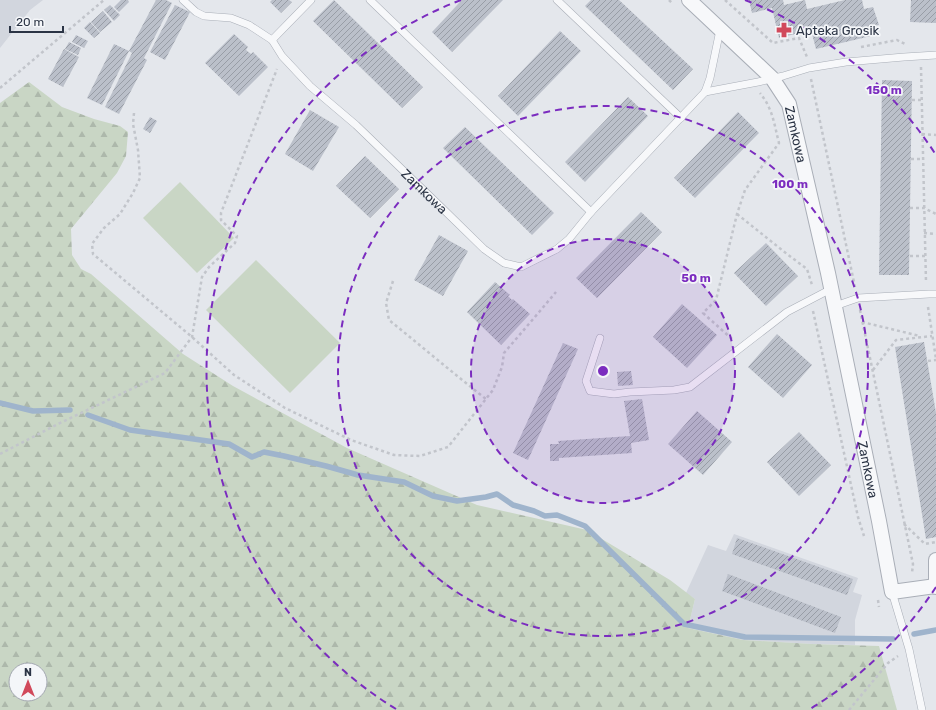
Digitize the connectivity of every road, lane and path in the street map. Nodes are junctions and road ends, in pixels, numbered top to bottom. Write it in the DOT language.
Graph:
graph roads {
  1 [pos="104,0"];
  2 [pos="183,0"];
  3 [pos="312,0"];
  4 [pos="370,0"];
  5 [pos="557,0"];
  6 [pos="689,0"];
  7 [pos="725,0"];
  8 [pos="720,30"];
  9 [pos="272,40"];
  10 [pos="860,47"];
  11 [pos="911,47"];
  12 [pos="936,55"];
  13 [pos="282,56"];
  14 [pos="920,56"];
  15 [pos="809,68"];
  16 [pos="772,78"];
  17 [pos="751,83"];
  18 [pos="0,88"];
  19 [pos="705,92"];
  20 [pos="912,100"];
  21 [pos="922,100"];
  22 [pos="134,113"];
  23 [pos="681,118"];
  24 [pos="922,134"];
  25 [pos="936,134"];
  26 [pos="911,159"];
  27 [pos="923,159"];
  28 [pos="910,208"];
  29 [pos="924,208"];
  30 [pos="591,212"];
  31 [pos="738,214"];
  32 [pos="936,214"];
  33 [pos="924,233"];
  34 [pos="936,234"];
  35 [pos="910,256"];
  36 [pos="925,256"];
  37 [pos="393,281"];
  38 [pos="831,289"];
  39 [pos="556,292"];
  40 [pos="926,294"];
  41 [pos="936,294"];
  42 [pos="858,298"];
  43 [pos="810,299"];
  44 [pos="835,306"];
  45 [pos="862,322"];
  46 [pos="932,332"];
  47 [pos="936,334"];
  48 [pos="932,336"];
  49 [pos="192,337"];
  50 [pos="923,337"];
  51 [pos="600,338"];
  52 [pos="738,350"];
  53 [pos="936,360"];
  54 [pos="928,361"];
  55 [pos="873,370"];
  56 [pos="486,398"];
  57 [pos="0,454"];
  58 [pos="904,524"];
  59 [pos="865,539"];
  60 [pos="936,542"];
  61 [pos="936,560"];
  62 [pos="936,586"];
  63 [pos="911,590"];
  64 [pos="892,592"];
  65 [pos="878,599"];
  66 [pos="879,606"];
  67 [pos="909,649"];
  68 [pos="849,710"];
  69 [pos="922,710"];
  1 -- 18 [label="path"];
  2 -- 9 [label="lane, Zamkowa"];
  3 -- 9 [label="lane"];
  4 -- 30 [label="lane"];
  5 -- 23 [label="lane"];
  6 -- 8 [label="street, Zamkowa"];
  7 -- 15 [label="path"];
  8 -- 16 [label="street, Zamkowa"];
  8 -- 19 [label="lane, Zamkowa"];
  9 -- 13 [label="lane, Zamkowa"];
  10 -- 11 [label="path"];
  12 -- 14 [label="lane"];
  13 -- 30 [label="lane, Zamkowa"];
  13 -- 49 [label="path"];
  14 -- 15 [label="lane"];
  14 -- 21 [label="path"];
  15 -- 16 [label="lane"];
  15 -- 42 [label="path"];
  16 -- 17 [label="lane"];
  16 -- 38 [label="street, Zamkowa"];
  17 -- 19 [label="lane"];
  17 -- 31 [label="path"];
  19 -- 23 [label="lane, Zamkowa"];
  20 -- 21 [label="path"];
  21 -- 24 [label="path"];
  22 -- 49 [label="path"];
  23 -- 30 [label="lane, Zamkowa"];
  24 -- 25 [label="path"];
  24 -- 27 [label="path"];
  26 -- 27 [label="path"];
  27 -- 29 [label="path"];
  28 -- 29 [label="path"];
  29 -- 32 [label="path"];
  29 -- 33 [label="path"];
  31 -- 43 [label="path"];
  31 -- 52 [label="path"];
  33 -- 34 [label="path"];
  33 -- 36 [label="path"];
  35 -- 36 [label="path"];
  36 -- 40 [label="path"];
  37 -- 56 [label="path"];
  38 -- 43 [label="lane"];
  38 -- 44 [label="street, Zamkowa"];
  39 -- 56 [label="path"];
  40 -- 41 [label="lane"];
  40 -- 42 [label="lane"];
  40 -- 46 [label="path"];
  42 -- 44 [label="lane"];
  42 -- 45 [label="path"];
  43 -- 52 [label="lane"];
  43 -- 59 [label="path"];
  44 -- 64 [label="street, Zamkowa"];
  45 -- 50 [label="path"];
  45 -- 55 [label="path"];
  46 -- 47 [label="path"];
  46 -- 48 [label="path"];
  48 -- 50 [label="path"];
  48 -- 53 [label="path"];
  49 -- 56 [label="path"];
  49 -- 57 [label="path"];
  50 -- 55 [label="path"];
  51 -- 52 [label="lane"];
  53 -- 54 [label="path"];
  55 -- 58 [label="path"];
  58 -- 60 [label="path"];
  58 -- 63 [label="path"];
  61 -- 62 [label="street"];
  62 -- 63 [label="street"];
  63 -- 64 [label="street"];
  64 -- 67 [label="lane"];
  65 -- 66 [label="path"];
  67 -- 68 [label="path"];
  67 -- 69 [label="lane"];
}
